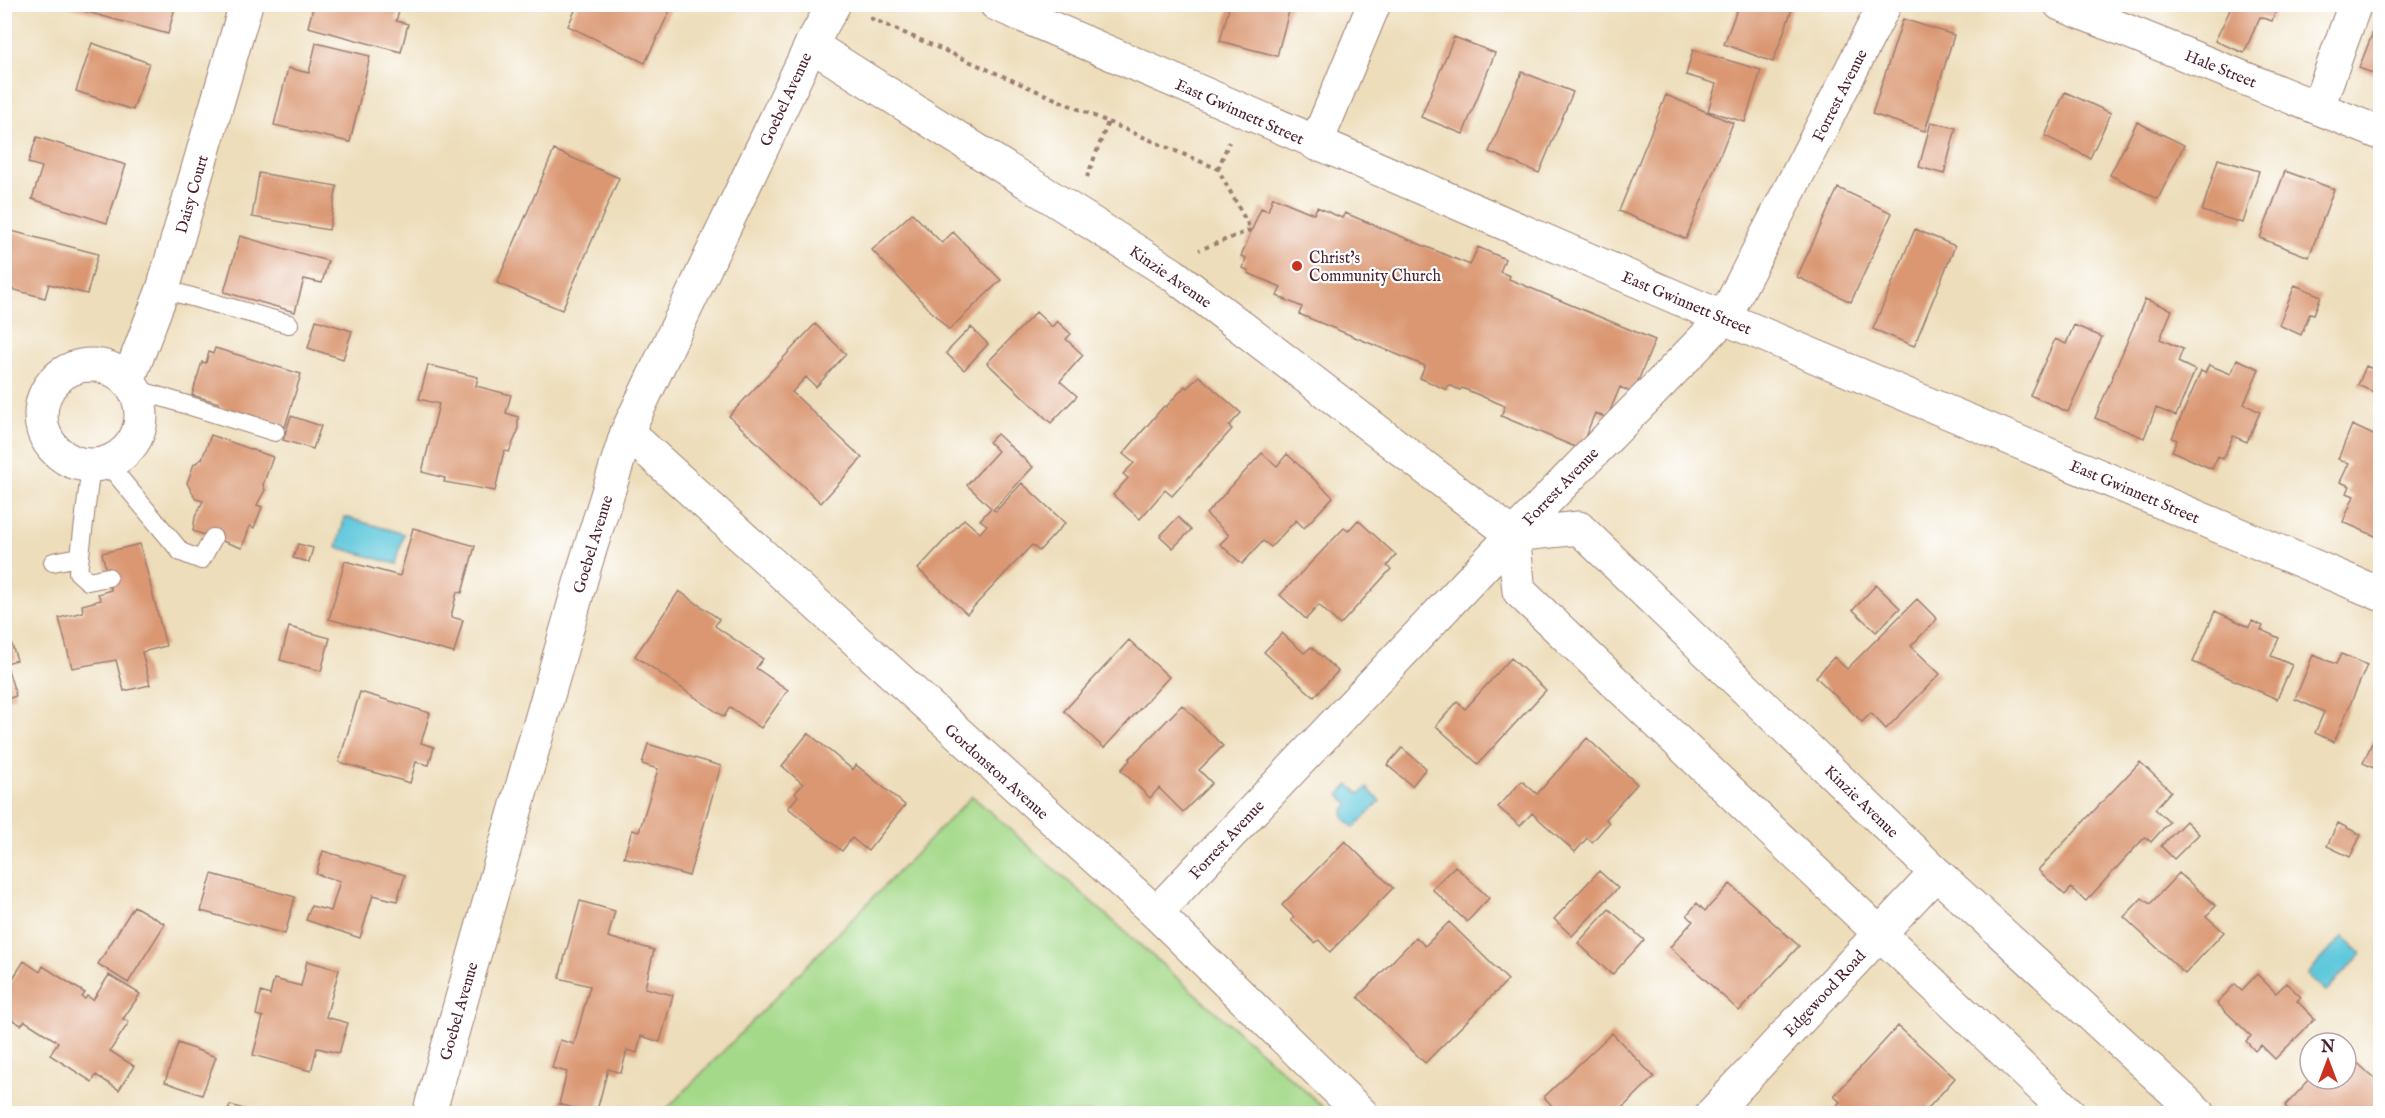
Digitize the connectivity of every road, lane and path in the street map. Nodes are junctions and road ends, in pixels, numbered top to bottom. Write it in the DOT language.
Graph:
graph roads {
  1 [pos="246,4"];
  2 [pos="834,4"];
  3 [pos="996,4"];
  4 [pos="1374,4"];
  5 [pos="1886,4"];
  6 [pos="2060,4"];
  7 [pos="2354,5"];
  8 [pos="2100,12"];
  9 [pos="870,18"];
  10 [pos="811,45"];
  11 [pos="2318,107"];
  12 [pos="1108,122"];
  13 [pos="2380,133"];
  14 [pos="1229,142"];
  15 [pos="1316,144"];
  16 [pos="1218,169"];
  17 [pos="1087,177"];
  18 [pos="1198,250"];
  19 [pos="163,289"];
  20 [pos="1724,318"];
  21 [pos="289,324"];
  22 [pos="130,385"];
  23 [pos="275,432"];
  24 [pos="627,432"];
  25 [pos="99,464"];
  26 [pos="1512,535"];
  27 [pos="213,538"];
  28 [pos="79,557"];
  29 [pos="53,562"];
  30 [pos="108,577"];
  31 [pos="2380,594"];
  32 [pos="1936,873"];
  33 [pos="1156,913"];
  34 [pos="1881,932"];
  35 [pos="429,1113"];
  36 [pos="1362,1113"];
  37 [pos="1712,1113"];
  38 [pos="2070,1113"];
  39 [pos="2199,1113"];
  1 -- 19 [label="street, Daisy Court"];
  2 -- 10 [label="street, Goebel Avenue"];
  3 -- 15 [label="street, East Gwinnett Street"];
  4 -- 15 [label="street"];
  5 -- 20 [label="street, Forrest Avenue"];
  6 -- 8 [label="street, Hale Street"];
  7 -- 11 [label="street"];
  8 -- 11 [label="street, Hale Street"];
  9 -- 12 [label="path"];
  10 -- 24 [label="street, Goebel Avenue"];
  10 -- 26 [label="street, Kinzie Avenue"];
  11 -- 13 [label="street, Hale Street"];
  12 -- 16 [label="path"];
  12 -- 17 [label="path"];
  14 -- 16 [label="path"];
  15 -- 20 [label="street, East Gwinnett Street"];
  16 -- 18 [label="path"];
  19 -- 21 [label="lane"];
  19 -- 22 [label="street, Daisy Court"];
  20 -- 26 [label="street, Forrest Avenue"];
  20 -- 31 [label="street, East Gwinnett Street"];
  22 -- 23 [label="lane"];
  22 -- 25 [label="street"];
  22 -- 25 [label="street"];
  24 -- 33 [label="street, Gordonston Avenue"];
  24 -- 35 [label="street, Goebel Avenue"];
  25 -- 27 [label="lane"];
  25 -- 28 [label="lane"];
  26 -- 32 [label="street, Kinzie Avenue"];
  26 -- 33 [label="street, Forrest Avenue"];
  26 -- 34 [label="street"];
  28 -- 29 [label="lane"];
  28 -- 30 [label="lane"];
  32 -- 34 [label="street, Edgewood Road"];
  32 -- 39 [label="street, Kinzie Avenue"];
  33 -- 36 [label="street, Gordonston Avenue"];
  34 -- 37 [label="street, Edgewood Road"];
  34 -- 38 [label="street"];
}
